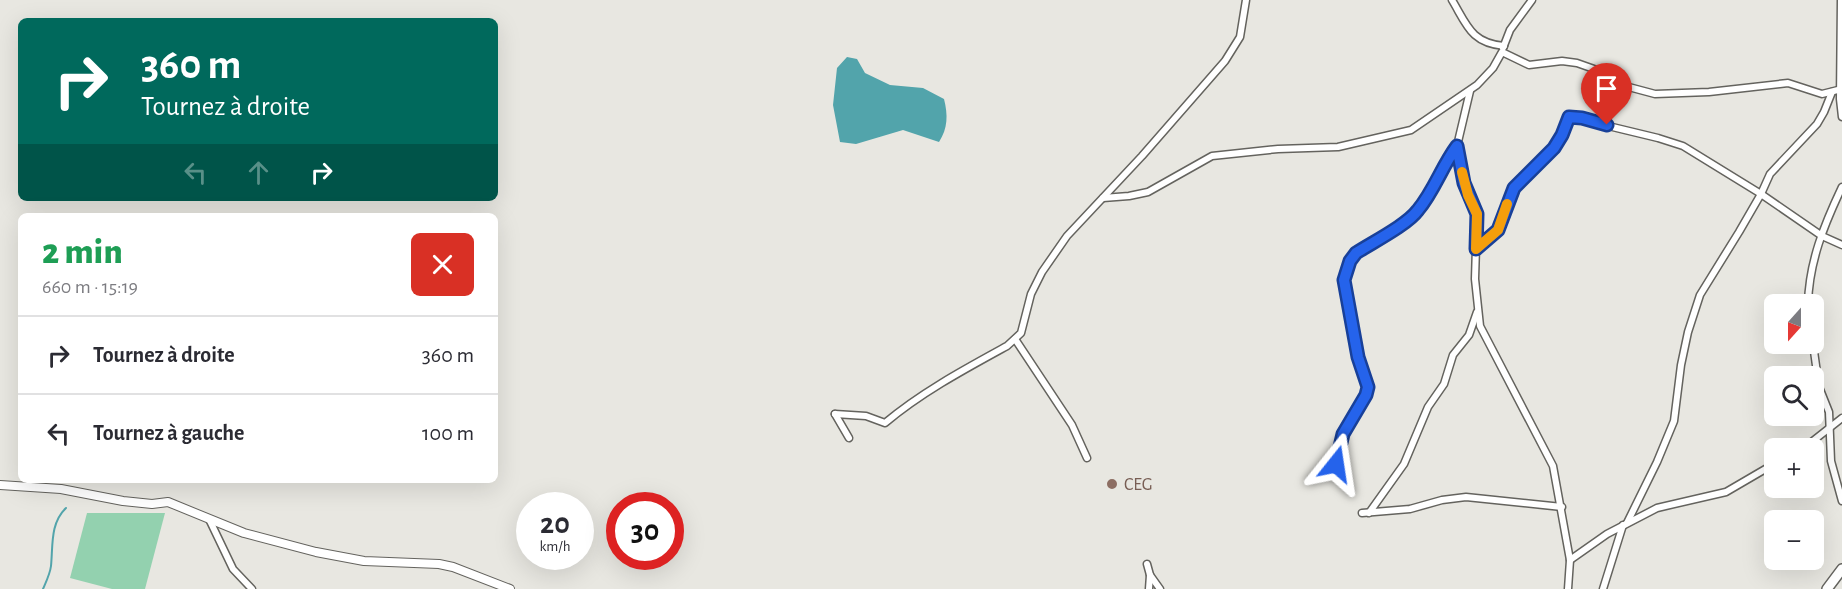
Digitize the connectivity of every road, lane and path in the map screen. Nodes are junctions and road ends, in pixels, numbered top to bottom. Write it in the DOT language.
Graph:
graph roads {
  1 [pos="1246,0"];
  2 [pos="1452,0"];
  3 [pos="1532,0"];
  4 [pos="1841,0"];
  5 [pos="1503,49"];
  6 [pos="1841,89"];
  7 [pos="1470,91"];
  8 [pos="1832,92"];
  9 [pos="1842,117"];
  10 [pos="1457,146"];
  11 [pos="1842,187"];
  12 [pos="1761,194"];
  13 [pos="1102,198"];
  14 [pos="1822,236"];
  15 [pos="1842,245"];
  16 [pos="1476,249"];
  17 [pos="1809,294"];
  18 [pos="1478,310"];
  19 [pos="1015,339"];
  20 [pos="1814,354"];
  21 [pos="1842,418"];
  22 [pos="1831,426"];
  23 [pos="849,438"];
  24 [pos="1816,438"];
  25 [pos="1087,459"];
  26 [pos="1336,464"];
  27 [pos="1764,470"];
  28 [pos="0,484"];
  29 [pos="1842,501"];
  30 [pos="1562,507"];
  31 [pos="210,521"];
  32 [pos="1625,524"];
  33 [pos="1570,560"];
  34 [pos="1148,564"];
  35 [pos="1842,569"];
  36 [pos="1150,575"];
  37 [pos="252,589"];
  38 [pos="510,589"];
  39 [pos="1149,589"];
  40 [pos="1160,589"];
  41 [pos="1568,589"];
  42 [pos="1603,589"];
  43 [pos="1827,589"];
  1 -- 13 [label="street"];
  2 -- 5 [label="street"];
  3 -- 5 [label="street"];
  4 -- 6 [label="street"];
  5 -- 7 [label="street"];
  5 -- 8 [label="street"];
  6 -- 8 [label="street"];
  6 -- 9 [label="street"];
  7 -- 10 [label="street"];
  7 -- 13 [label="street"];
  8 -- 12 [label="street"];
  10 -- 16 [label="street"];
  10 -- 26 [label="street"];
  11 -- 14 [label="street"];
  12 -- 14 [label="street"];
  12 -- 16 [label="street"];
  12 -- 32 [label="street"];
  13 -- 19 [label="street"];
  14 -- 15 [label="street"];
  14 -- 17 [label="street"];
  16 -- 18 [label="street"];
  18 -- 30 [label="street"];
  18 -- 30 [label="street"];
  19 -- 23 [label="street"];
  19 -- 25 [label="street"];
  20 -- 22 [label="street"];
  21 -- 22 [label="street"];
  22 -- 24 [label="street"];
  22 -- 29 [label="street"];
  27 -- 32 [label="street"];
  28 -- 31 [label="street"];
  30 -- 33 [label="street"];
  31 -- 37 [label="street"];
  31 -- 38 [label="street"];
  32 -- 33 [label="street"];
  32 -- 42 [label="street"];
  33 -- 41 [label="street"];
  34 -- 36 [label="street"];
  35 -- 43 [label="main road"];
  36 -- 39 [label="street"];
  36 -- 40 [label="street"];
}
